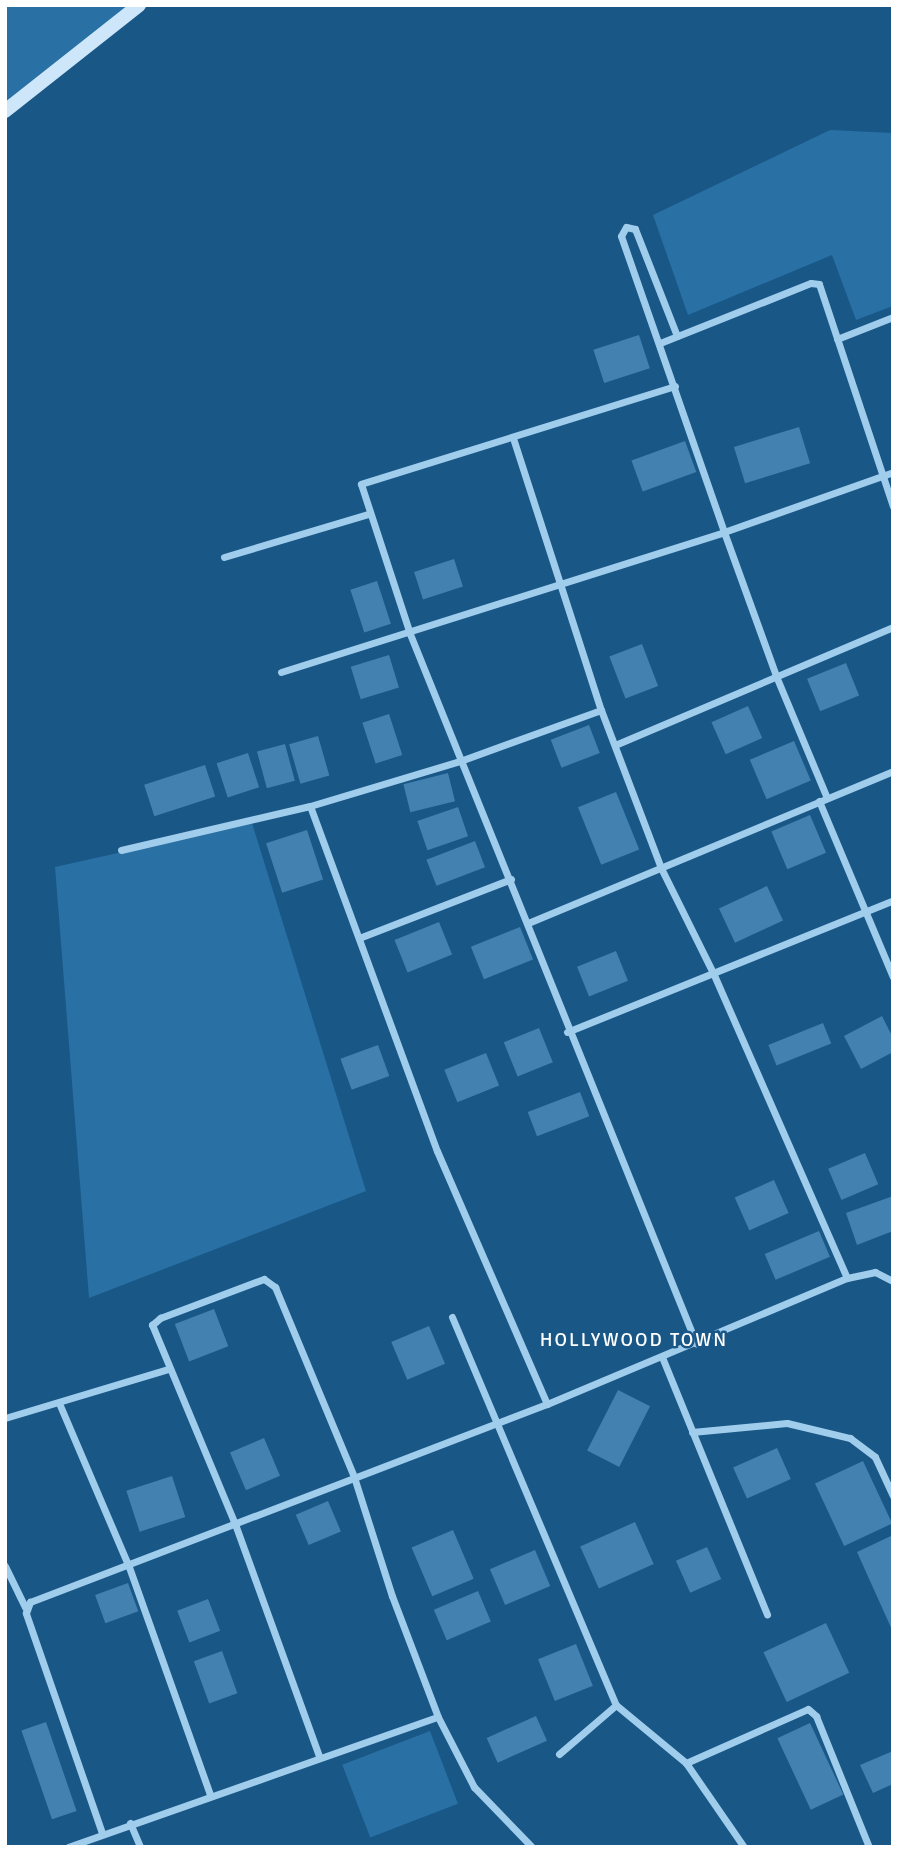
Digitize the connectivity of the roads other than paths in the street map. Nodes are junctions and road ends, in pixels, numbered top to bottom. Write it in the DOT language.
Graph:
graph roads {
  1 [pos="139,5"];
  2 [pos="5,111"];
  3 [pos="893,317"];
  4 [pos="677,336"];
  5 [pos="837,339"];
  6 [pos="660,343"];
  7 [pos="675,386"];
  8 [pos="513,438"];
  9 [pos="893,472"];
  10 [pos="882,476"];
  11 [pos="893,508"];
  12 [pos="368,514"];
  13 [pos="724,532"];
  14 [pos="225,557"];
  15 [pos="559,583"];
  16 [pos="893,627"];
  17 [pos="410,634"];
  18 [pos="281,672"];
  19 [pos="776,676"];
  20 [pos="601,710"];
  21 [pos="615,745"];
  22 [pos="460,761"];
  23 [pos="893,771"];
  24 [pos="823,799"];
  25 [pos="310,806"];
  26 [pos="121,850"];
  27 [pos="661,868"];
  28 [pos="511,879"];
  29 [pos="893,900"];
  30 [pos="865,911"];
  31 [pos="528,923"];
  32 [pos="359,938"];
  33 [pos="714,975"];
  34 [pos="893,976"];
  35 [pos="567,1032"];
  36 [pos="847,1278"];
  37 [pos="893,1281"];
  38 [pos="453,1317"];
  39 [pos="696,1343"];
  40 [pos="662,1357"];
  41 [pos="168,1369"];
  42 [pos="59,1404"];
  43 [pos="547,1404"];
  44 [pos="5,1418"];
  45 [pos="497,1422"];
  46 [pos="692,1432"];
  47 [pos="354,1477"];
  48 [pos="892,1494"];
  49 [pos="235,1524"];
  50 [pos="5,1566"];
  51 [pos="129,1567"];
  52 [pos="25,1607"];
  53 [pos="767,1614"];
  54 [pos="616,1705"];
  55 [pos="438,1717"];
  56 [pos="559,1754"];
  57 [pos="320,1756"];
  58 [pos="686,1763"];
  59 [pos="210,1794"];
  60 [pos="130,1823"];
  61 [pos="102,1833"];
  62 [pos="68,1847"];
  63 [pos="140,1847"];
  64 [pos="531,1847"];
  65 [pos="744,1847"];
  66 [pos="869,1847"];
  1 -- 2 [label="street"];
  3 -- 5 [label="street"];
  4 -- 5 [label="street"];
  4 -- 6 [label="street"];
  4 -- 6 [label="street"];
  5 -- 10 [label="street"];
  6 -- 7 [label="street"];
  7 -- 8 [label="street"];
  7 -- 13 [label="street"];
  8 -- 12 [label="street"];
  8 -- 15 [label="street"];
  9 -- 10 [label="street"];
  10 -- 11 [label="street"];
  10 -- 13 [label="street"];
  12 -- 14 [label="street"];
  12 -- 17 [label="street"];
  13 -- 15 [label="street"];
  13 -- 19 [label="street"];
  15 -- 17 [label="street"];
  15 -- 20 [label="street"];
  16 -- 19 [label="street"];
  17 -- 18 [label="street"];
  17 -- 22 [label="street"];
  19 -- 21 [label="street"];
  19 -- 24 [label="street"];
  20 -- 21 [label="street"];
  20 -- 22 [label="street"];
  21 -- 27 [label="street"];
  22 -- 25 [label="street"];
  22 -- 28 [label="street"];
  23 -- 24 [label="street"];
  24 -- 27 [label="street"];
  24 -- 30 [label="street"];
  25 -- 26 [label="street"];
  25 -- 32 [label="street"];
  27 -- 31 [label="street"];
  27 -- 33 [label="street"];
  28 -- 31 [label="street"];
  28 -- 32 [label="street"];
  29 -- 30 [label="street"];
  30 -- 33 [label="street"];
  30 -- 34 [label="street"];
  31 -- 35 [label="street"];
  32 -- 43 [label="street"];
  33 -- 35 [label="street"];
  33 -- 36 [label="street"];
  35 -- 39 [label="street"];
  36 -- 37 [label="street"];
  36 -- 39 [label="street"];
  38 -- 45 [label="street"];
  39 -- 40 [label="street"];
  40 -- 43 [label="street"];
  40 -- 46 [label="street"];
  41 -- 42 [label="street"];
  41 -- 47 [label="street"];
  41 -- 49 [label="street"];
  42 -- 44 [label="street"];
  42 -- 51 [label="street"];
  43 -- 45 [label="street"];
  45 -- 47 [label="street"];
  45 -- 54 [label="street"];
  46 -- 48 [label="street"];
  46 -- 53 [label="street"];
  47 -- 49 [label="street"];
  47 -- 55 [label="street"];
  49 -- 51 [label="street"];
  49 -- 57 [label="street"];
  50 -- 52 [label="street"];
  51 -- 52 [label="street"];
  51 -- 59 [label="street"];
  52 -- 61 [label="street"];
  54 -- 56 [label="street"];
  54 -- 58 [label="street"];
  55 -- 57 [label="street"];
  55 -- 64 [label="street"];
  57 -- 59 [label="street"];
  58 -- 65 [label="street"];
  58 -- 66 [label="street"];
  59 -- 60 [label="street"];
  60 -- 61 [label="street"];
  60 -- 63 [label="street"];
  61 -- 62 [label="street"];
}
